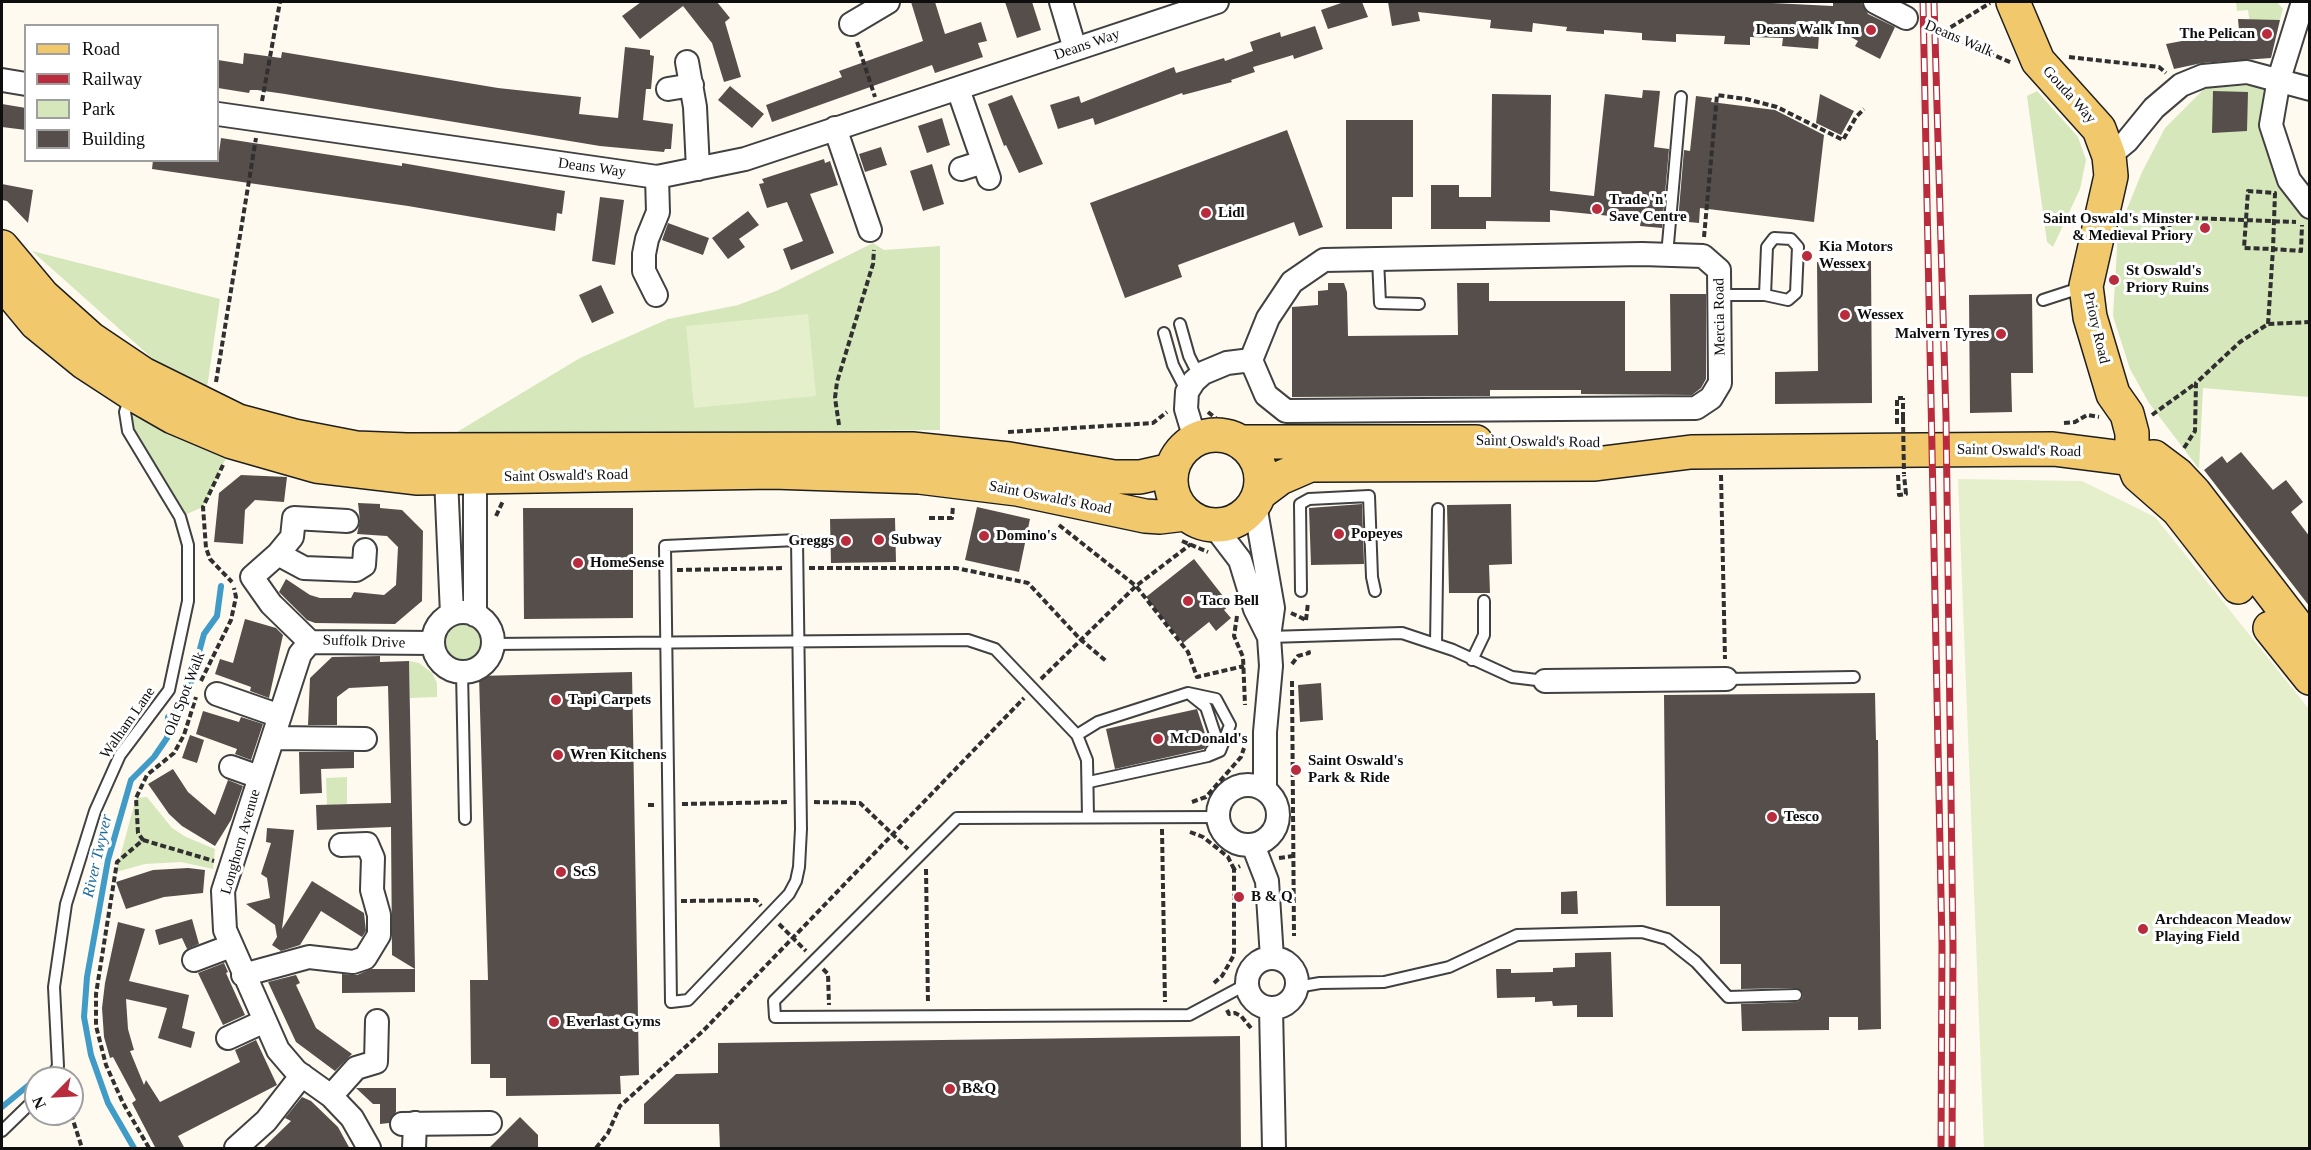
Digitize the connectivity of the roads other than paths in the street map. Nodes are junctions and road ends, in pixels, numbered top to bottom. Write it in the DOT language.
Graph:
graph roads {
  1 [pos="888,2"];
  2 [pos="1061,2"];
  3 [pos="1217,2"];
  4 [pos="1875,2"];
  5 [pos="2013,2"];
  6 [pos="2303,2"];
  7 [pos="1906,18"];
  8 [pos="851,24"];
  9 [pos="1075,48"];
  10 [pos="687,62"];
  11 [pos="2279,79"];
  12 [pos="2,80"];
  13 [pos="24,84"];
  14 [pos="692,85"];
  15 [pos="2310,88"];
  16 [pos="668,89"];
  17 [pos="958,89"];
  18 [pos="1681,97"];
  19 [pos="219,114"];
  20 [pos="835,128"];
  21 [pos="2109,156"];
  22 [pos="698,169"];
  23 [pos="961,169"];
  24 [pos="657,177"];
  25 [pos="2310,207"];
  26 [pos="870,230"];
  27 [pos="2,247"];
  28 [pos="1667,255"];
  29 [pos="1378,259"];
  30 [pos="2,282"];
  31 [pos="2086,286"];
  32 [pos="657,295"];
  33 [pos="1721,295"];
  34 [pos="1765,295"];
  35 [pos="2043,300"];
  36 [pos="1419,304"];
  37 [pos="1180,324"];
  38 [pos="1164,333"];
  39 [pos="1251,360"];
  40 [pos="1203,373"];
  41 [pos="1187,392"];
  42 [pos="131,393"];
  43 [pos="2113,393"];
  44 [pos="1195,439"];
  45 [pos="1240,442"];
  46 [pos="2132,459"];
  47 [pos="1700,463"];
  48 [pos="460,464"];
  49 [pos="1171,470"];
  50 [pos="1258,499"];
  51 [pos="1438,508"];
  52 [pos="347,521"];
  53 [pos="1197,536"];
  54 [pos="365,550"];
  55 [pos="278,554"];
  56 [pos="1301,591"];
  57 [pos="1375,591"];
  58 [pos="1484,601"];
  59 [pos="452,614"];
  60 [pos="475,615"];
  61 [pos="1269,637"];
  62 [pos="799,640"];
  63 [pos="666,641"];
  64 [pos="310,642"];
  65 [pos="433,643"];
  66 [pos="2310,643"];
  67 [pos="492,644"];
  68 [pos="1436,644"];
  69 [pos="1472,660"];
  70 [pos="462,672"];
  71 [pos="1854,677"];
  72 [pos="2310,678"];
  73 [pos="1726,679"];
  74 [pos="1545,681"];
  75 [pos="205,690"];
  76 [pos="1188,693"];
  77 [pos="280,716"];
  78 [pos="1265,732"];
  79 [pos="1077,735"];
  80 [pos="273,738"];
  81 [pos="365,739"];
  82 [pos="1208,756"];
  83 [pos="231,767"];
  84 [pos="259,777"];
  85 [pos="1089,782"];
  86 [pos="1237,787"];
  87 [pos="1265,789"];
  88 [pos="1088,817"];
  89 [pos="1218,817"];
  90 [pos="465,819"];
  91 [pos="341,845"];
  92 [pos="1253,845"];
  93 [pos="231,946"];
  94 [pos="1272,957"];
  95 [pos="194,960"];
  96 [pos="243,975"];
  97 [pos="1247,984"];
  98 [pos="1298,987"];
  99 [pos="1796,994"];
  100 [pos="1270,1008"];
  101 [pos="265,1021"];
  102 [pos="377,1021"];
  103 [pos="228,1038"];
  104 [pos="58,1066"];
  105 [pos="302,1075"];
  106 [pos="331,1096"];
  107 [pos="24,1110"];
  108 [pos="490,1123"];
  109 [pos="2,1131"];
  110 [pos="236,1149"];
  111 [pos="369,1149"];
  112 [pos="414,1149"];
  113 [pos="1274,1149"];
  1 -- 8 [label="street"];
  2 -- 9 [label="street"];
  3 -- 9 [label="street, Deans Way"];
  4 -- 7 [label="street, Deans Walk"];
  5 -- 21 [label="main road, Gouda Way"];
  6 -- 11 [label="street"];
  9 -- 17 [label="street, Deans Way"];
  10 -- 14 [label="street"];
  11 -- 15 [label="street"];
  11 -- 21 [label="street"];
  11 -- 25 [label="street"];
  12 -- 13 [label="street"];
  14 -- 16 [label="street"];
  14 -- 22 [label="street"];
  17 -- 20 [label="street, Deans Way"];
  17 -- 23 [label="street"];
  18 -- 28 [label="lane"];
  19 -- 24 [label="street, Deans Way"];
  20 -- 22 [label="street, Deans Way"];
  20 -- 26 [label="street"];
  21 -- 31 [label="main road, Priory Road"];
  22 -- 24 [label="street, Deans Way"];
  24 -- 32 [label="street"];
  27 -- 48 [label="main road, Saint Oswald's Road"];
  28 -- 29 [label="street"];
  28 -- 33 [label="street, Mercia Road"];
  29 -- 36 [label="lane"];
  29 -- 39 [label="street"];
  30 -- 42 [label="main road, Saint Oswald's Road"];
  31 -- 35 [label="lane"];
  31 -- 43 [label="main road, Priory Road"];
  33 -- 34 [label="lane"];
  33 -- 39 [label="street, Mercia Road"];
  34 -- 34 [label="lane"];
  37 -- 40 [label="lane"];
  38 -- 41 [label="lane"];
  39 -- 40 [label="street"];
  40 -- 41 [label="street"];
  41 -- 44 [label="street"];
  42 -- 48 [label="main road, Saint Oswald's Road"];
  42 -- 104 [label="lane, Walham Lane"];
  43 -- 46 [label="main road, Priory Road"];
  43 -- 46 [label="main road, Priory Road"];
  44 -- 45 [label="main road"];
  44 -- 49 [label="main road"];
  45 -- 47 [label="main road, Saint Oswald's Road"];
  45 -- 50 [label="main road"];
  46 -- 47 [label="main road, Saint Oswald's Road"];
  46 -- 66 [label="main road, Saint Oswald's Road"];
  46 -- 72 [label="main road"];
  47 -- 50 [label="main road, Saint Oswald's Road"];
  48 -- 49 [label="main road, Saint Oswald's Road"];
  48 -- 53 [label="main road, Saint Oswald's Road"];
  48 -- 59 [label="street"];
  48 -- 60 [label="street"];
  49 -- 53 [label="main road"];
  50 -- 53 [label="main road"];
  50 -- 61 [label="street"];
  51 -- 68 [label="lane"];
  52 -- 55 [label="street"];
  53 -- 61 [label="street"];
  54 -- 55 [label="street"];
  55 -- 64 [label="street, Suffolk Drive"];
  56 -- 57 [label="lane"];
  58 -- 69 [label="lane"];
  59 -- 60 [label="street"];
  59 -- 65 [label="street"];
  60 -- 67 [label="street"];
  61 -- 68 [label="lane"];
  61 -- 78 [label="street"];
  62 -- 63 [label="lane"];
  62 -- 63 [label="lane"];
  62 -- 63 [label="lane"];
  62 -- 79 [label="lane"];
  63 -- 67 [label="lane"];
  64 -- 65 [label="street, Suffolk Drive"];
  64 -- 77 [label="street, Longhorn Avenue"];
  65 -- 70 [label="street"];
  67 -- 70 [label="street"];
  68 -- 69 [label="lane"];
  69 -- 74 [label="lane"];
  70 -- 90 [label="lane"];
  71 -- 73 [label="lane"];
  73 -- 74 [label="street"];
  75 -- 77 [label="street"];
  76 -- 79 [label="lane"];
  76 -- 82 [label="lane"];
  76 -- 82 [label="lane"];
  77 -- 80 [label="street, Longhorn Avenue"];
  78 -- 86 [label="street"];
  78 -- 87 [label="street"];
  79 -- 85 [label="lane"];
  80 -- 81 [label="street"];
  80 -- 84 [label="street, Longhorn Avenue"];
  82 -- 85 [label="lane"];
  83 -- 84 [label="street"];
  84 -- 93 [label="street, Longhorn Avenue"];
  85 -- 88 [label="lane"];
  86 -- 87 [label="street"];
  86 -- 89 [label="street"];
  87 -- 92 [label="street"];
  88 -- 89 [label="lane"];
  88 -- 97 [label="lane"];
  89 -- 92 [label="street"];
  91 -- 96 [label="street"];
  92 -- 94 [label="street"];
  93 -- 95 [label="street"];
  93 -- 96 [label="street, Longhorn Avenue"];
  94 -- 97 [label="street"];
  94 -- 98 [label="street"];
  96 -- 101 [label="street, Longhorn Avenue"];
  97 -- 100 [label="street"];
  98 -- 99 [label="lane"];
  98 -- 100 [label="street"];
  100 -- 113 [label="street"];
  101 -- 103 [label="street"];
  101 -- 105 [label="street, Longhorn Avenue"];
  102 -- 106 [label="street"];
  105 -- 106 [label="street, Longhorn Avenue"];
  105 -- 110 [label="street"];
  106 -- 111 [label="street, Longhorn Avenue"];
  107 -- 109 [label="lane"];
  108 -- 112 [label="street"];
}
